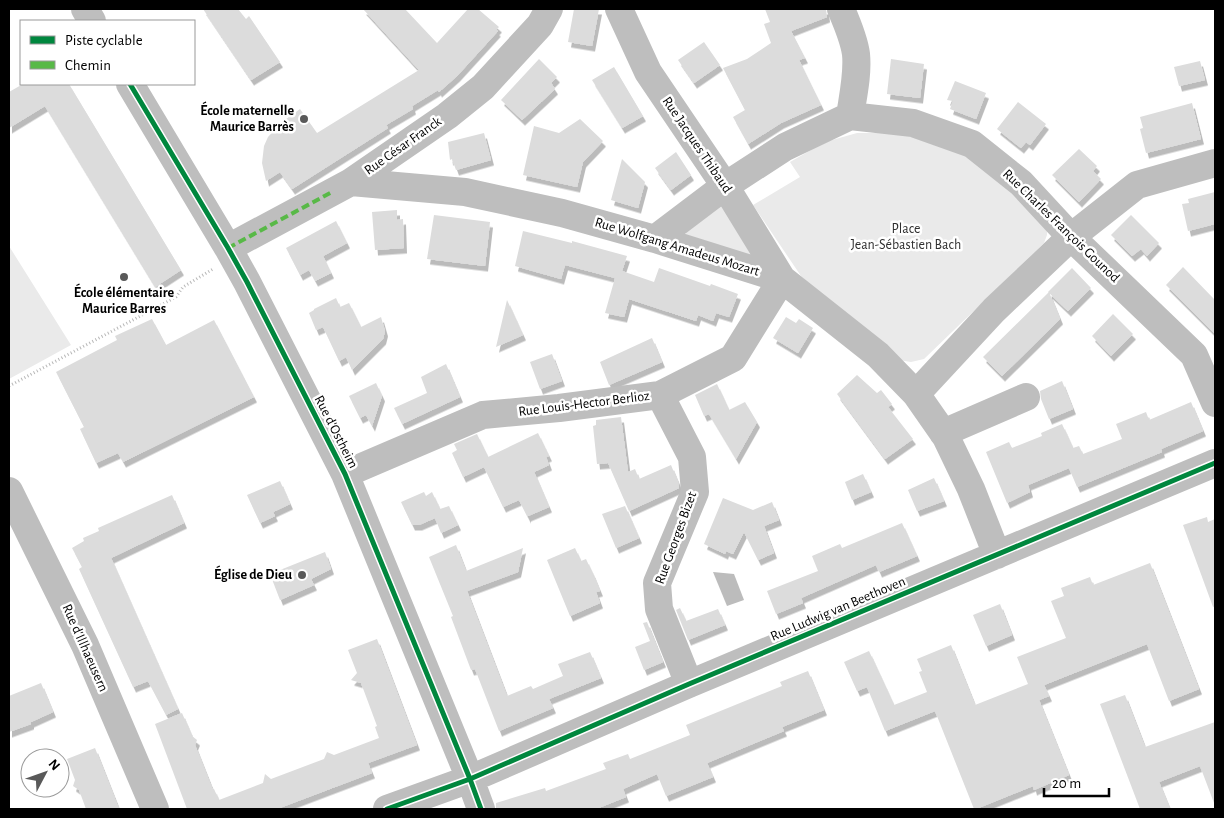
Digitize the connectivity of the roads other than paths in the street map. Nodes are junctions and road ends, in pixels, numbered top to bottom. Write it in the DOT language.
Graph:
graph roads {
  1 [pos="85,9"];
  2 [pos="550,9"];
  3 [pos="619,9"];
  4 [pos="842,9"];
  5 [pos="91,20"];
  6 [pos="131,85"];
  7 [pos="850,116"];
  8 [pos="1215,163"];
  9 [pos="351,182"];
  10 [pos="725,186"];
  11 [pos="1071,237"];
  12 [pos="655,239"];
  13 [pos="231,253"];
  14 [pos="782,279"];
  15 [pos="916,394"];
  16 [pos="660,395"];
  17 [pos="1026,397"];
  18 [pos="1215,403"];
  19 [pos="943,433"];
  20 [pos="1215,463"];
  21 [pos="345,474"];
  22 [pos="9,491"];
  23 [pos="997,555"];
  24 [pos="689,684"];
  25 [pos="470,779"];
  26 [pos="154,809"];
  27 [pos="388,809"];
  28 [pos="481,809"];
  1 -- 5 [label="street"];
  2 -- 9 [label="street, Rue César Franck"];
  3 -- 10 [label="street, Rue Jacques Thibaud"];
  4 -- 7 [label="street"];
  6 -- 13 [label="street, Rue d'Ostheim"];
  7 -- 10 [label="street"];
  7 -- 11 [label="street, Rue Charles François Gounod"];
  8 -- 11 [label="street"];
  9 -- 12 [label="street, Rue Wolfgang Amadeus Mozart"];
  9 -- 13 [label="street, Rue César Franck"];
  10 -- 12 [label="street"];
  10 -- 14 [label="street, Rue Jacques Thibaud"];
  11 -- 15 [label="street"];
  11 -- 18 [label="street, Rue Charles François Gounod"];
  12 -- 14 [label="street, Rue Wolfgang Amadeus Mozart"];
  13 -- 21 [label="street, Rue d'Ostheim"];
  14 -- 15 [label="street, Rue Wolfgang Amadeus Mozart"];
  14 -- 16 [label="street, Rue Louis-Hector Berlioz"];
  15 -- 19 [label="street, Rue Wolfgang Amadeus Mozart"];
  16 -- 21 [label="street, Rue Louis-Hector Berlioz"];
  16 -- 24 [label="street, Rue Georges Bizet"];
  17 -- 19 [label="street"];
  19 -- 23 [label="street, Rue Wolfgang Amadeus Mozart"];
  20 -- 23 [label="street, Rue Ludwig van Beethoven"];
  21 -- 25 [label="street, Rue d'Ostheim"];
  22 -- 26 [label="street, Rue d'Illhaeusern"];
  23 -- 24 [label="street, Rue Ludwig van Beethoven"];
  24 -- 25 [label="street, Rue Ludwig van Beethoven"];
  25 -- 27 [label="street, Rue Ludwig van Beethoven"];
  25 -- 28 [label="street, Rue d'Ostheim"];
}
